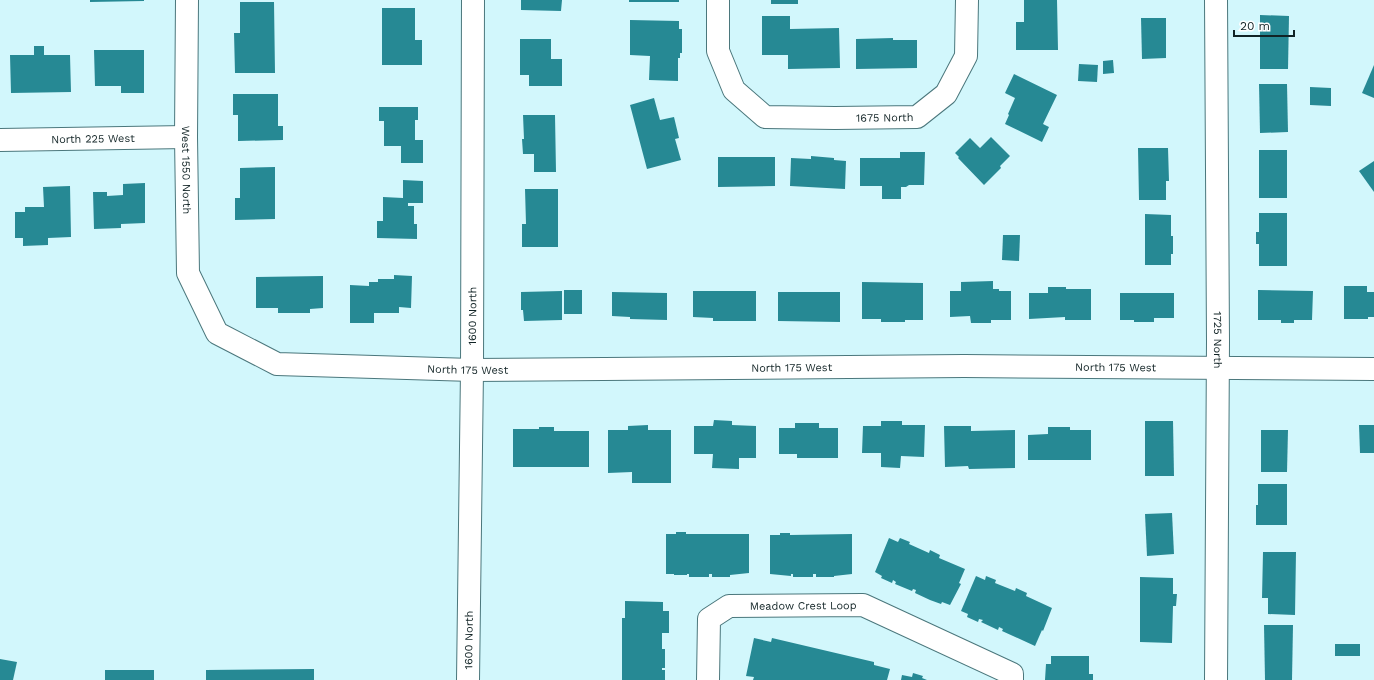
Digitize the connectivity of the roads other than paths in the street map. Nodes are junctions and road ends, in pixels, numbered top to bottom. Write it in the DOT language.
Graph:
graph roads {
  1 [pos="187,0"];
  2 [pos="473,0"];
  3 [pos="718,0"];
  4 [pos="966,0"];
  5 [pos="1216,0"];
  6 [pos="186,137"];
  7 [pos="0,140"];
  8 [pos="217,333"];
  9 [pos="1218,368"];
  10 [pos="472,370"];
  11 [pos="1374,370"];
  12 [pos="468,680"];
  13 [pos="708,680"];
  14 [pos="1012,680"];
  15 [pos="1216,680"];
  1 -- 6 [label="street, West 1550 North"];
  2 -- 10 [label="street, 1600 North"];
  3 -- 4 [label="street, 1675 North"];
  5 -- 9 [label="street, 1725 North"];
  6 -- 7 [label="street, North 225 West"];
  6 -- 8 [label="street, West 1550 North"];
  8 -- 10 [label="street, North 175 West"];
  9 -- 10 [label="street, North 175 West"];
  9 -- 11 [label="street, North 175 West"];
  9 -- 15 [label="street, 1725 North"];
  10 -- 12 [label="street, 1600 North"];
  13 -- 14 [label="street, Meadow Crest Loop"];
}
